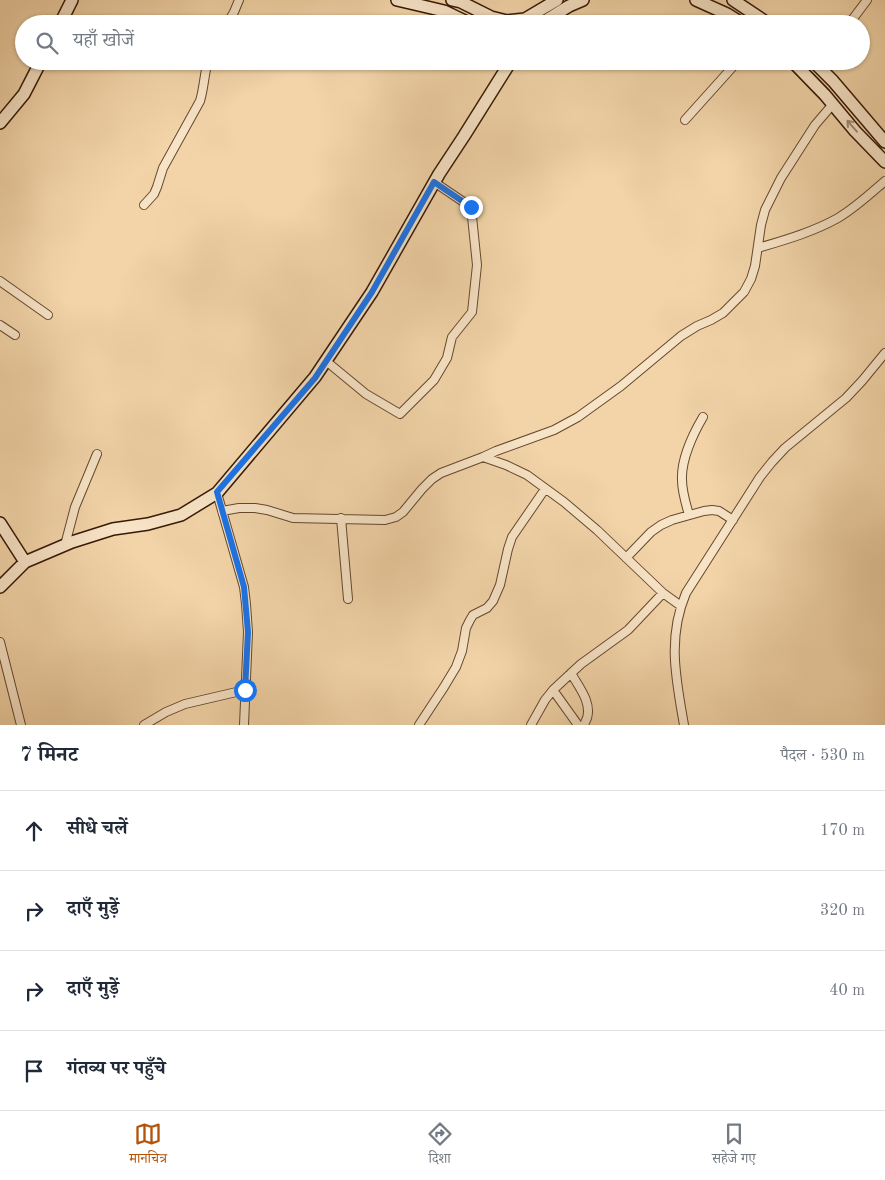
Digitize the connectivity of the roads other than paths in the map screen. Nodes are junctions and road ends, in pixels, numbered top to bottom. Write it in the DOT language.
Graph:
graph roads {
  1 [pos="72,0"];
  2 [pos="239,0"];
  3 [pos="397,0"];
  4 [pos="452,0"];
  5 [pos="557,0"];
  6 [pos="583,0"];
  7 [pos="696,0"];
  8 [pos="733,0"];
  9 [pos="867,0"];
  10 [pos="64,15"];
  11 [pos="232,15"];
  12 [pos="453,15"];
  13 [pos="487,15"];
  14 [pos="535,15"];
  15 [pos="554,15"];
  16 [pos="729,15"];
  17 [pos="756,15"];
  18 [pos="856,15"];
  19 [pos="36,70"];
  20 [pos="205,70"];
  21 [pos="505,70"];
  22 [pos="730,70"];
  23 [pos="802,70"];
  24 [pos="823,70"];
  25 [pos="833,104"];
  26 [pos="685,120"];
  27 [pos="0,123"];
  28 [pos="885,142"];
  29 [pos="885,162"];
  30 [pos="434,182"];
  31 [pos="885,182"];
  32 [pos="144,205"];
  33 [pos="758,248"];
  34 [pos="0,281"];
  35 [pos="48,315"];
  36 [pos="0,325"];
  37 [pos="15,335"];
  38 [pos="885,353"];
  39 [pos="326,361"];
  40 [pos="703,417"];
  41 [pos="97,454"];
  42 [pos="483,457"];
  43 [pos="545,489"];
  44 [pos="217,492"];
  45 [pos="222,511"];
  46 [pos="689,515"];
  47 [pos="341,518"];
  48 [pos="733,520"];
  49 [pos="0,523"];
  50 [pos="65,545"];
  51 [pos="626,558"];
  52 [pos="25,562"];
  53 [pos="0,587"];
  54 [pos="663,593"];
  55 [pos="348,599"];
  56 [pos="680,606"];
  57 [pos="0,642"];
  58 [pos="571,673"];
  59 [pos="245,690"];
  60 [pos="553,690"];
  61 [pos="21,725"];
  62 [pos="144,725"];
  63 [pos="244,725"];
  64 [pos="419,725"];
  65 [pos="531,725"];
  66 [pos="578,725"];
  67 [pos="584,725"];
  68 [pos="684,725"];
  1 -- 10 [label="street"];
  2 -- 11 [label="street"];
  3 -- 12 [label="street"];
  4 -- 13 [label="street"];
  5 -- 14 [label="street"];
  6 -- 15 [label="street"];
  7 -- 16 [label="street"];
  8 -- 17 [label="street"];
  9 -- 18 [label="street"];
  19 -- 27 [label="street"];
  20 -- 32 [label="street"];
  21 -- 30 [label="street"];
  22 -- 26 [label="street"];
  23 -- 25 [label="street"];
  24 -- 28 [label="street"];
  29 -- 25 [label="street, one-way"];
  25 -- 33 [label="street"];
  30 -- 39 [label="street"];
  30 -- 39 [label="street"];
  31 -- 33 [label="street"];
  33 -- 42 [label="street"];
  34 -- 35 [label="street"];
  36 -- 37 [label="street"];
  38 -- 48 [label="street"];
  39 -- 44 [label="street"];
  40 -- 46 [label="street"];
  41 -- 50 [label="street"];
  42 -- 43 [label="street"];
  42 -- 47 [label="street"];
  43 -- 51 [label="street"];
  43 -- 64 [label="street"];
  44 -- 45 [label="street"];
  44 -- 50 [label="street"];
  45 -- 47 [label="street"];
  45 -- 59 [label="street"];
  46 -- 48 [label="street"];
  46 -- 51 [label="street"];
  47 -- 55 [label="street"];
  48 -- 56 [label="street"];
  49 -- 52 [label="street"];
  50 -- 52 [label="street"];
  51 -- 54 [label="street"];
  52 -- 53 [label="street"];
  54 -- 56 [label="street"];
  54 -- 58 [label="street"];
  56 -- 68 [label="street"];
  57 -- 61 [label="street"];
  58 -- 60 [label="street"];
  58 -- 67 [label="street"];
  59 -- 62 [label="street"];
  59 -- 63 [label="street"];
  60 -- 65 [label="street"];
  60 -- 66 [label="street"];
}
